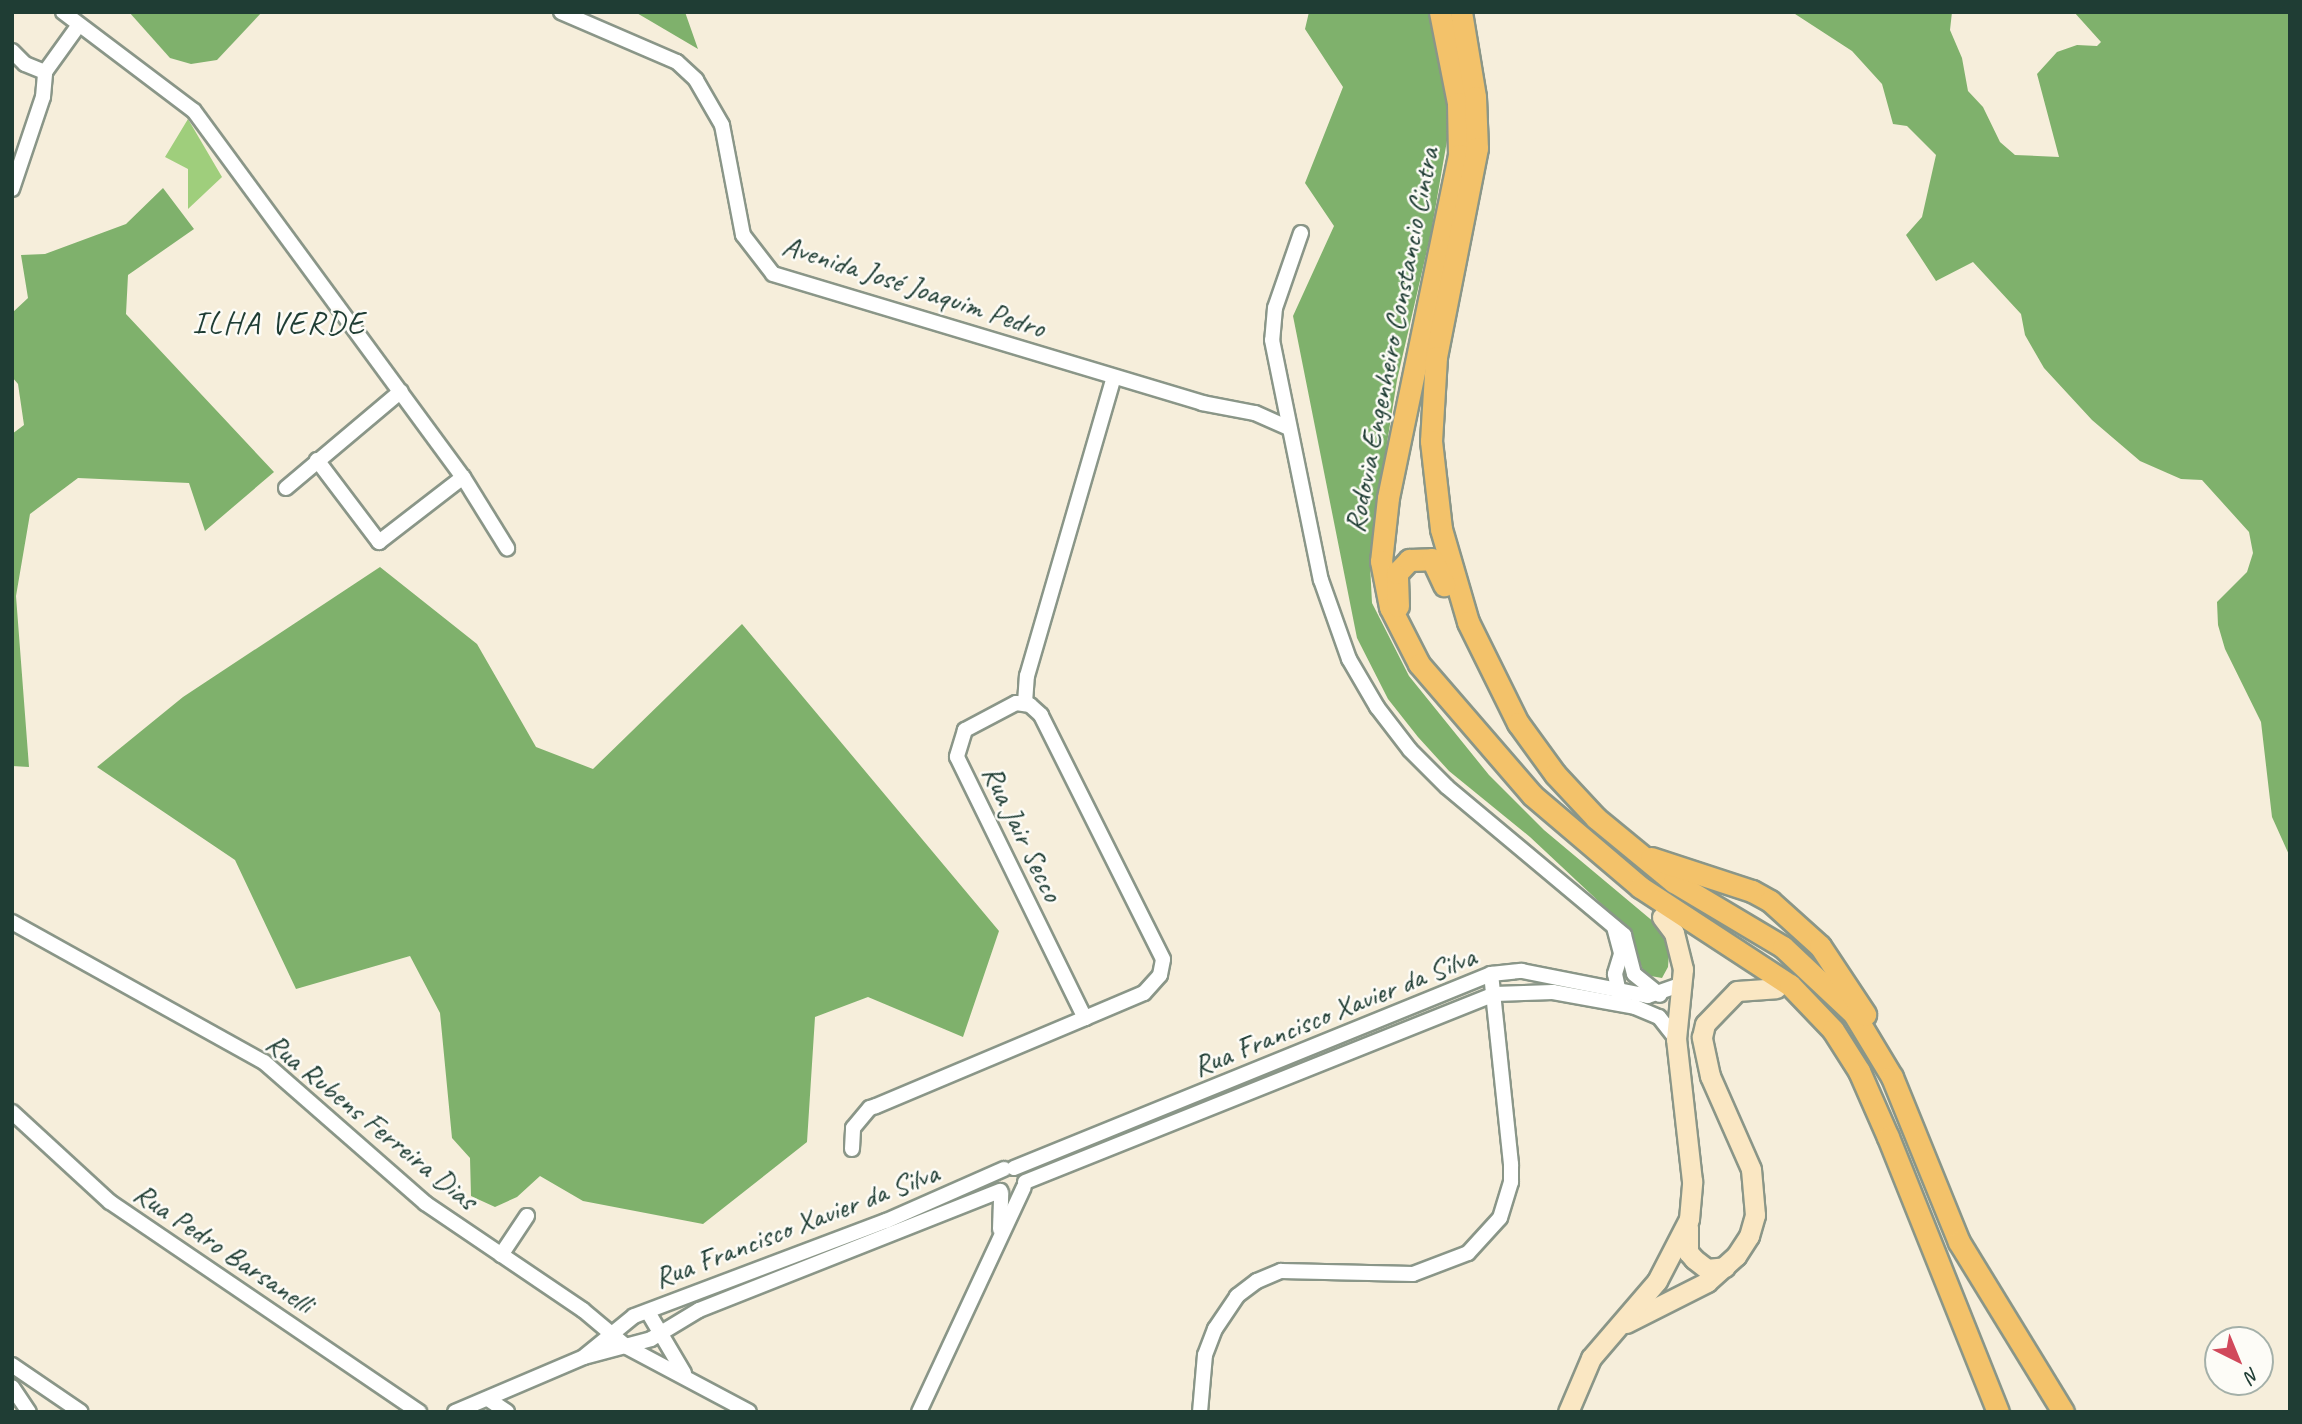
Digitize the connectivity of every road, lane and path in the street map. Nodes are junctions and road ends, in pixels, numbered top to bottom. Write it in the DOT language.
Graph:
graph roads {
  1 [pos="62,12"];
  2 [pos="561,12"];
  3 [pos="1440,12"];
  4 [pos="1461,12"];
  5 [pos="78,26"];
  6 [pos="12,51"];
  7 [pos="19,67"];
  8 [pos="45,72"];
  9 [pos="12,188"];
  10 [pos="1301,233"];
  11 [pos="1114,377"];
  12 [pos="401,391"];
  13 [pos="1288,428"];
  14 [pos="317,460"];
  15 [pos="463,477"];
  16 [pos="286,488"];
  17 [pos="507,548"];
  18 [pos="1025,703"];
  19 [pos="1532,795"];
  20 [pos="1628,848"];
  21 [pos="1662,916"];
  22 [pos="12,922"];
  23 [pos="1614,927"];
  24 [pos="1783,947"];
  25 [pos="1615,974"];
  26 [pos="1491,975"];
  27 [pos="1590,985"];
  28 [pos="1683,985"];
  29 [pos="1776,988"];
  30 [pos="1618,990"];
  31 [pos="1495,995"];
  32 [pos="1660,995"];
  33 [pos="1625,1005"];
  34 [pos="1085,1018"];
  35 [pos="1676,1040"];
  36 [pos="1879,1054"];
  37 [pos="12,1112"];
  38 [pos="852,1149"];
  39 [pos="1009,1169"];
  40 [pos="1025,1185"];
  41 [pos="966,1186"];
  42 [pos="1001,1192"];
  43 [pos="973,1202"];
  44 [pos="527,1216"];
  45 [pos="1920,1218"];
  46 [pos="1689,1219"];
  47 [pos="999,1237"];
  48 [pos="501,1255"];
  49 [pos="1937,1260"];
  50 [pos="1725,1267"];
  51 [pos="583,1310"];
  52 [pos="648,1312"];
  53 [pos="621,1323"];
  54 [pos="1619,1327"];
  55 [pos="608,1333"];
  56 [pos="659,1333"];
  57 [pos="627,1347"];
  58 [pos="584,1357"];
  59 [pos="12,1365"];
  60 [pos="685,1374"];
  61 [pos="12,1387"];
  62 [pos="488,1399"];
  63 [pos="29,1412"];
  64 [pos="80,1412"];
  65 [pos="419,1412"];
  66 [pos="455,1412"];
  67 [pos="507,1412"];
  68 [pos="750,1412"];
  69 [pos="919,1412"];
  70 [pos="1200,1412"];
  71 [pos="1568,1412"];
  72 [pos="1998,1412"];
  73 [pos="2008,1412"];
  74 [pos="2052,1412"];
  75 [pos="2063,1412"];
  1 -- 5 [label="street"];
  2 -- 11 [label="street, Avenida José Joaquim Pedro"];
  3 -- 19 [label="main road, Rodovia Engenheiro Constancio Cintra"];
  4 -- 20 [label="main road, Rodovia Engenheiro Constancio Cintra"];
  5 -- 8 [label="street"];
  5 -- 12 [label="street"];
  6 -- 7 [label="street"];
  7 -- 8 [label="street"];
  8 -- 9 [label="street"];
  10 -- 13 [label="street"];
  11 -- 13 [label="street, Avenida José Joaquim Pedro"];
  11 -- 18 [label="street"];
  12 -- 14 [label="street"];
  12 -- 15 [label="street"];
  13 -- 23 [label="street"];
  14 -- 15 [label="street"];
  14 -- 16 [label="street"];
  15 -- 17 [label="street"];
  18 -- 34 [label="street, Rua Jair Secco"];
  18 -- 34 [label="street"];
  19 -- 20 [label="main road"];
  19 -- 21 [label="main road"];
  19 -- 45 [label="main road, Rodovia Engenheiro Constancio Cintra"];
  20 -- 24 [label="main road, Rodovia Engenheiro Constancio Cintra"];
  20 -- 36 [label="main road"];
  21 -- 28 [label="main road"];
  21 -- 29 [label="main road"];
  22 -- 48 [label="street, Rua Rubens Ferreira Dias"];
  23 -- 25 [label="street"];
  23 -- 32 [label="street"];
  24 -- 36 [label="main road, Rodovia Engenheiro Constancio Cintra"];
  24 -- 74 [label="main road"];
  25 -- 27 [label="street"];
  25 -- 30 [label="street"];
  26 -- 27 [label="street, Rua Francisco Xavier da Silva"];
  26 -- 31 [label="street"];
  26 -- 39 [label="street, Rua Francisco Xavier da Silva"];
  27 -- 30 [label="street, Rua Francisco Xavier da Silva"];
  28 -- 32 [label="street"];
  28 -- 35 [label="main road"];
  29 -- 45 [label="main road"];
  29 -- 50 [label="main road"];
  30 -- 32 [label="street, Rua Francisco Xavier da Silva"];
  30 -- 33 [label="street"];
  31 -- 33 [label="street, Rua Francisco Xavier da Silva"];
  31 -- 40 [label="street, Rua Francisco Xavier da Silva"];
  31 -- 70 [label="street"];
  33 -- 35 [label="street, Rua Francisco Xavier da Silva"];
  34 -- 38 [label="street"];
  35 -- 46 [label="main road"];
  36 -- 75 [label="main road, Rodovia Engenheiro Constancio Cintra"];
  37 -- 65 [label="street, Rua Pedro Barsanelli"];
  39 -- 40 [label="street"];
  39 -- 41 [label="street, Rua Francisco Xavier da Silva"];
  39 -- 42 [label="street"];
  40 -- 42 [label="street, Rua Francisco Xavier da Silva"];
  40 -- 47 [label="street"];
  41 -- 43 [label="street"];
  41 -- 52 [label="street, Rua Francisco Xavier da Silva"];
  42 -- 43 [label="street, Rua Francisco Xavier da Silva"];
  42 -- 47 [label="street"];
  43 -- 56 [label="street, Rua Francisco Xavier da Silva"];
  44 -- 48 [label="street"];
  45 -- 49 [label="main road, Rodovia Engenheiro Constancio Cintra"];
  46 -- 50 [label="main road"];
  46 -- 54 [label="main road"];
  47 -- 69 [label="street"];
  48 -- 51 [label="street, Rua Rubens Ferreira Dias"];
  49 -- 72 [label="main road, Rodovia Engenheiro Constancio Cintra"];
  49 -- 73 [label="main road"];
  50 -- 54 [label="main road"];
  51 -- 53 [label="street, Rua Rubens Ferreira Dias"];
  51 -- 55 [label="street, Rua Rubens Ferreira Dias"];
  52 -- 53 [label="street, Rua Francisco Xavier da Silva"];
  52 -- 56 [label="street"];
  53 -- 55 [label="street, Rua Francisco Xavier da Silva"];
  54 -- 71 [label="main road"];
  55 -- 57 [label="street, Rua Rubens Ferreira Dias"];
  55 -- 58 [label="street, Rua Francisco Xavier da Silva"];
  56 -- 57 [label="street, Rua Francisco Xavier da Silva"];
  56 -- 60 [label="street"];
  57 -- 58 [label="street, Rua Francisco Xavier da Silva"];
  57 -- 60 [label="street, Rua Rubens Ferreira Dias"];
  58 -- 62 [label="street"];
  59 -- 64 [label="street"];
  60 -- 68 [label="street"];
  61 -- 63 [label="street"];
  62 -- 66 [label="street"];
  62 -- 67 [label="street"];
}
